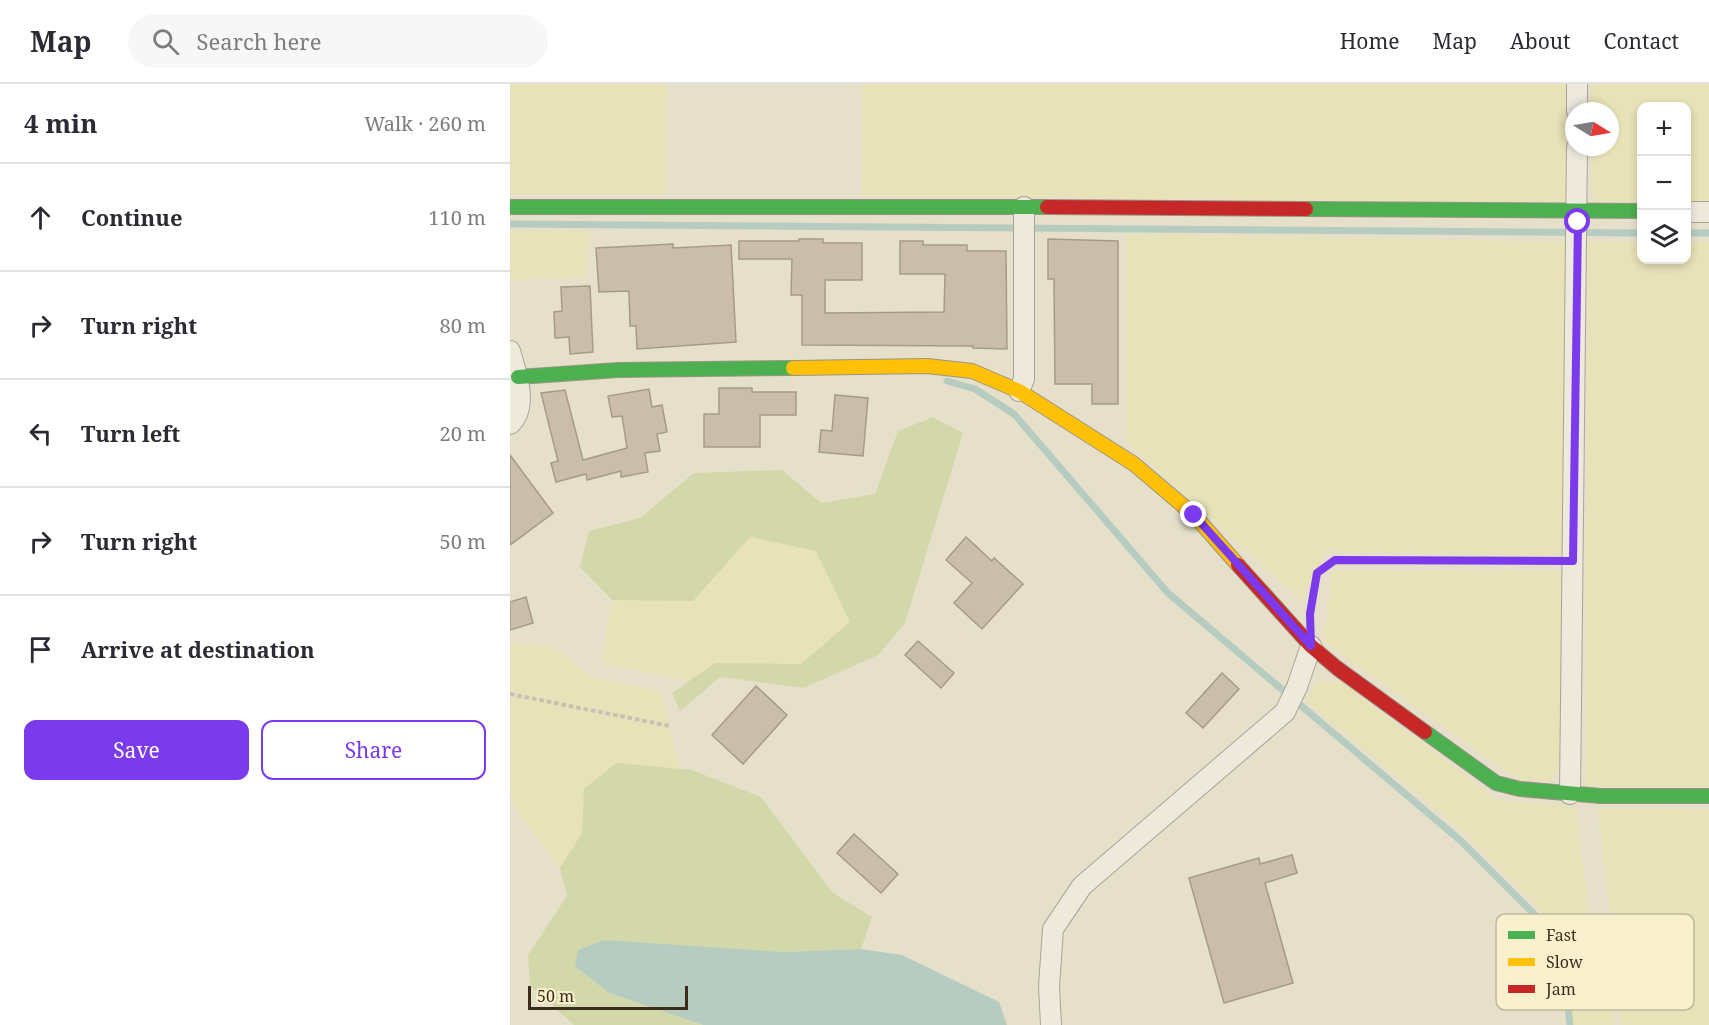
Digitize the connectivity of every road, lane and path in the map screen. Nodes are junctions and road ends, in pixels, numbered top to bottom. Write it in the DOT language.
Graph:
graph roads {
  1 [pos="1577,84"];
  2 [pos="1577,102"];
  3 [pos="1577,156"];
  4 [pos="510,207"];
  5 [pos="1024,207"];
  6 [pos="1637,211"];
  7 [pos="1691,212"];
  8 [pos="1709,212"];
  9 [pos="1578,216"];
  10 [pos="510,351"];
  11 [pos="518,377"];
  12 [pos="1019,391"];
  13 [pos="510,424"];
  14 [pos="1573,561"];
  15 [pos="1310,614"];
  16 [pos="1311,646"];
  17 [pos="510,694"];
  18 [pos="670,726"];
  19 [pos="1570,794"];
  20 [pos="1709,796"];
  21 [pos="1051,1025"];
  1 -- 2 [label="street"];
  3 -- 9 [label="street"];
  4 -- 5 [label="street"];
  5 -- 9 [label="street"];
  5 -- 12 [label="street"];
  6 -- 9 [label="street"];
  7 -- 8 [label="street"];
  9 -- 14 [label="street"];
  10 -- 11 [label="street"];
  11 -- 12 [label="street"];
  11 -- 13 [label="street"];
  12 -- 16 [label="street"];
  14 -- 15 [label="path"];
  14 -- 19 [label="street"];
  16 -- 19 [label="street"];
  16 -- 21 [label="street"];
  17 -- 18 [label="path"];
  19 -- 20 [label="street"];
}
